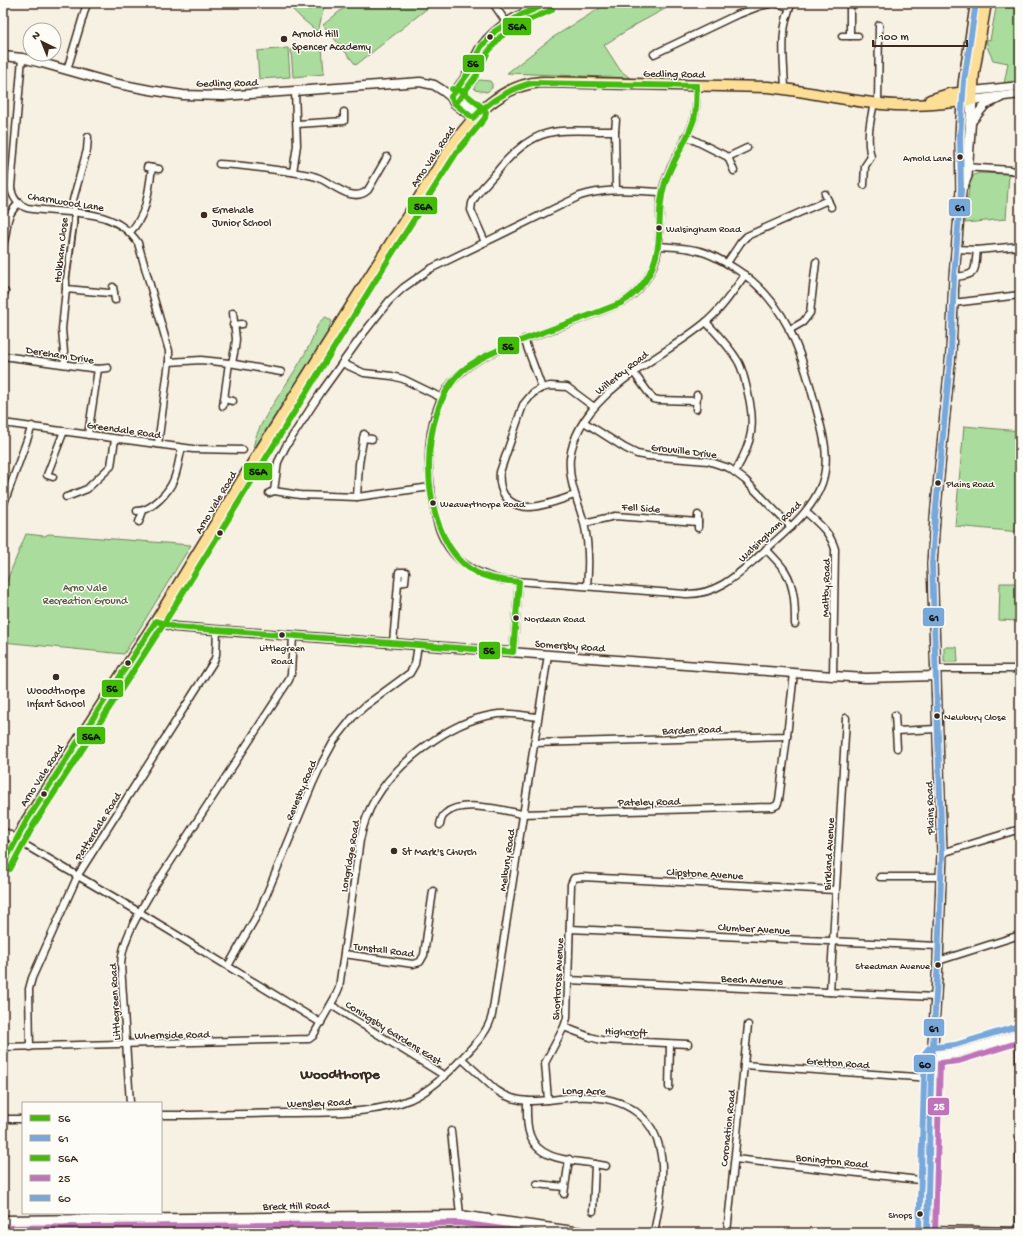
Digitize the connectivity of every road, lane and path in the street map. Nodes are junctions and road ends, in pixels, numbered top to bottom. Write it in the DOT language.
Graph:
graph roads {
  1 [pos="87,3"];
  2 [pos="493,3"];
  3 [pos="550,3"];
  4 [pos="850,3"];
  5 [pos="976,3"];
  6 [pos="986,3"];
  7 [pos="791,5"];
  8 [pos="506,22"];
  9 [pos="879,25"];
  10 [pos="842,36"];
  11 [pos="850,36"];
  12 [pos="858,36"];
  13 [pos="674,45"];
  14 [pos="678,52"];
  15 [pos="654,54"];
  16 [pos="3,56"];
  17 [pos="22,58"];
  18 [pos="37,62"];
  19 [pos="67,70"];
  20 [pos="697,86"];
  21 [pos="1020,86"];
  22 [pos="785,88"];
  23 [pos="295,91"];
  24 [pos="1020,94"];
  25 [pos="1006,95"];
  26 [pos="968,96"];
  27 [pos="451,97"];
  28 [pos="876,104"];
  29 [pos="344,112"];
  30 [pos="476,116"];
  31 [pos="616,120"];
  32 [pos="971,122"];
  33 [pos="297,124"];
  34 [pos="616,130"];
  35 [pos="686,136"];
  36 [pos="88,137"];
  37 [pos="747,148"];
  38 [pos="387,157"];
  39 [pos="728,157"];
  40 [pos="219,164"];
  41 [pos="964,167"];
  42 [pos="153,168"];
  43 [pos="293,172"];
  44 [pos="734,172"];
  45 [pos="1020,173"];
  46 [pos="864,185"];
  47 [pos="616,190"];
  48 [pos="662,192"];
  49 [pos="825,194"];
  50 [pos="19,203"];
  51 [pos="74,213"];
  52 [pos="130,232"];
  53 [pos="4,234"];
  54 [pos="485,242"];
  55 [pos="3,245"];
  56 [pos="659,246"];
  57 [pos="1020,246"];
  58 [pos="956,249"];
  59 [pos="977,250"];
  60 [pos="727,263"];
  61 [pos="823,268"];
  62 [pos="745,275"];
  63 [pos="954,277"];
  64 [pos="66,281"];
  65 [pos="66,289"];
  66 [pos="1020,295"];
  67 [pos="115,300"];
  68 [pos="953,303"];
  69 [pos="233,313"];
  70 [pos="706,322"];
  71 [pos="242,324"];
  72 [pos="233,325"];
  73 [pos="789,330"];
  74 [pos="524,339"];
  75 [pos="3,356"];
  76 [pos="169,362"];
  77 [pos="230,363"];
  78 [pos="342,363"];
  79 [pos="65,364"];
  80 [pos="108,368"];
  81 [pos="98,369"];
  82 [pos="280,372"];
  83 [pos="634,373"];
  84 [pos="542,388"];
  85 [pos="442,398"];
  86 [pos="232,401"];
  87 [pos="594,407"];
  88 [pos="696,409"];
  89 [pos="584,422"];
  90 [pos="3,423"];
  91 [pos="32,426"];
  92 [pos="64,431"];
  93 [pos="88,435"];
  94 [pos="115,439"];
  95 [pos="372,439"];
  96 [pos="158,444"];
  97 [pos="182,448"];
  98 [pos="243,450"];
  99 [pos="735,472"];
  100 [pos="53,477"];
  101 [pos="430,487"];
  102 [pos="71,488"];
  103 [pos="5,494"];
  104 [pos="575,495"];
  105 [pos="72,496"];
  106 [pos="66,497"];
  107 [pos="357,498"];
  108 [pos="3,506"];
  109 [pos="806,512"];
  110 [pos="139,522"];
  111 [pos="698,522"];
  112 [pos="584,523"];
  113 [pos="791,527"];
  114 [pos="766,549"];
  115 [pos="398,582"];
  116 [pos="519,582"];
  117 [pos="587,586"];
  118 [pos="156,621"];
  119 [pos="795,624"];
  120 [pos="217,630"];
  121 [pos="292,636"];
  122 [pos="393,643"];
  123 [pos="418,645"];
  124 [pos="513,652"];
  125 [pos="548,655"];
  126 [pos="1020,669"];
  127 [pos="935,672"];
  128 [pos="794,673"];
  129 [pos="833,676"];
  130 [pos="895,716"];
  131 [pos="537,717"];
  132 [pos="846,718"];
  133 [pos="938,729"];
  134 [pos="896,731"];
  135 [pos="787,736"];
  136 [pos="534,743"];
  137 [pos="897,748"];
  138 [pos="522,814"];
  139 [pos="440,825"];
  140 [pos="1020,829"];
  141 [pos="3,832"];
  142 [pos="15,839"];
  143 [pos="942,854"];
  144 [pos="3,865"];
  145 [pos="78,875"];
  146 [pos="880,877"];
  147 [pos="942,877"];
  148 [pos="574,878"];
  149 [pos="835,890"];
  150 [pos="433,891"];
  151 [pos="139,912"];
  152 [pos="570,929"];
  153 [pos="1020,935"];
  154 [pos="832,941"];
  155 [pos="938,946"];
  156 [pos="344,954"];
  157 [pos="938,961"];
  158 [pos="228,966"];
  159 [pos="568,980"];
  160 [pos="830,992"];
  161 [pos="935,997"];
  162 [pos="331,1005"];
  163 [pos="327,1013"];
  164 [pos="321,1023"];
  165 [pos="748,1025"];
  166 [pos="564,1027"];
  167 [pos="1019,1034"];
  168 [pos="670,1044"];
  169 [pos="688,1044"];
  170 [pos="126,1045"];
  171 [pos="3,1047"];
  172 [pos="30,1047"];
  173 [pos="932,1056"];
  174 [pos="462,1059"];
  175 [pos="744,1065"];
  176 [pos="445,1076"];
  177 [pos="930,1078"];
  178 [pos="669,1087"];
  179 [pos="1020,1097"];
  180 [pos="548,1100"];
  181 [pos="527,1101"];
  182 [pos="130,1102"];
  183 [pos="162,1115"];
  184 [pos="22,1119"];
  185 [pos="3,1120"];
  186 [pos="451,1131"];
  187 [pos="1020,1138"];
  188 [pos="599,1156"];
  189 [pos="569,1159"];
  190 [pos="734,1159"];
  191 [pos="600,1165"];
  192 [pos="928,1181"];
  193 [pos="537,1184"];
  194 [pos="593,1211"];
  195 [pos="460,1215"];
  196 [pos="134,1217"];
  197 [pos="65,1219"];
  198 [pos="3,1220"];
  199 [pos="927,1231"];
  200 [pos="1019,1232"];
  201 [pos="66,1233"];
  202 [pos="132,1233"];
  203 [pos="462,1233"];
  204 [pos="588,1233"];
  205 [pos="654,1233"];
  206 [pos="727,1233"];
  1 -- 19 [label="street"];
  2 -- 8 [label="street"];
  3 -- 8 [label="street"];
  4 -- 11 [label="street"];
  5 -- 26 [label="main road"];
  6 -- 26 [label="main road"];
  7 -- 13 [label="street"];
  7 -- 22 [label="street"];
  8 -- 27 [label="street"];
  9 -- 28 [label="street"];
  10 -- 11 [label="street"];
  11 -- 12 [label="street"];
  13 -- 14 [label="street"];
  13 -- 15 [label="street"];
  16 -- 17 [label="street, Gedling Road"];
  17 -- 50 [label="street, Charnwood Lane"];
  18 -- 19 [label="street, Gedling Road"];
  19 -- 23 [label="street, Gedling Road"];
  20 -- 22 [label="main road, Gedling Road"];
  20 -- 30 [label="main road, Gedling Road"];
  20 -- 35 [label="street, Walsingham Road"];
  21 -- 26 [label="street"];
  22 -- 28 [label="main road, Gedling Road"];
  23 -- 27 [label="street, Gedling Road"];
  23 -- 33 [label="street"];
  24 -- 25 [label="street"];
  25 -- 26 [label="street"];
  25 -- 32 [label="street"];
  26 -- 28 [label="main road, Gedling Road"];
  26 -- 32 [label="main road, Plains Road"];
  26 -- 41 [label="main road, Plains Road"];
  27 -- 30 [label="street, Gedling Road"];
  28 -- 46 [label="street"];
  29 -- 33 [label="street"];
  30 -- 118 [label="main road, Arno Vale Road"];
  31 -- 34 [label="street"];
  32 -- 41 [label="main road, Plains Road"];
  33 -- 43 [label="street"];
  34 -- 47 [label="street"];
  34 -- 54 [label="street"];
  35 -- 39 [label="street"];
  35 -- 48 [label="street, Walsingham Road"];
  36 -- 51 [label="street"];
  37 -- 39 [label="street"];
  38 -- 43 [label="street"];
  39 -- 44 [label="street"];
  40 -- 43 [label="street"];
  41 -- 45 [label="street"];
  41 -- 58 [label="main road, Plains Road"];
  42 -- 52 [label="street"];
  47 -- 48 [label="street"];
  47 -- 54 [label="street"];
  48 -- 56 [label="street, Walsingham Road"];
  49 -- 60 [label="street"];
  50 -- 51 [label="street, Charnwood Lane"];
  50 -- 53 [label="street"];
  51 -- 52 [label="street, Charnwood Lane"];
  51 -- 64 [label="street, Holkham Close"];
  52 -- 76 [label="street, Charnwood Lane"];
  53 -- 55 [label="street"];
  54 -- 78 [label="street"];
  56 -- 60 [label="street, Walsingham Road"];
  56 -- 74 [label="street, Walsingham Road"];
  57 -- 59 [label="street"];
  58 -- 59 [label="street"];
  58 -- 63 [label="main road, Plains Road"];
  59 -- 63 [label="street"];
  60 -- 62 [label="street, Walsingham Road"];
  61 -- 73 [label="street"];
  62 -- 70 [label="street, Willerby Road"];
  62 -- 73 [label="street, Walsingham Road"];
  63 -- 68 [label="main road, Plains Road"];
  64 -- 65 [label="street, Holkham Close"];
  65 -- 67 [label="street, Holkham Close"];
  65 -- 79 [label="street, Holkham Close"];
  66 -- 68 [label="street"];
  68 -- 127 [label="main road, Plains Road"];
  69 -- 72 [label="street"];
  70 -- 83 [label="street, Willerby Road"];
  70 -- 99 [label="street"];
  71 -- 72 [label="street"];
  72 -- 77 [label="street"];
  73 -- 109 [label="street, Walsingham Road"];
  74 -- 84 [label="street"];
  74 -- 85 [label="street, Walsingham Road"];
  75 -- 79 [label="street, Dereham Drive"];
  76 -- 77 [label="street"];
  76 -- 96 [label="street, Charnwood Lane"];
  77 -- 82 [label="street"];
  77 -- 86 [label="street"];
  78 -- 85 [label="street"];
  78 -- 107 [label="street"];
  79 -- 81 [label="street, Dereham Drive"];
  80 -- 81 [label="street"];
  81 -- 93 [label="street, Dereham Drive"];
  83 -- 87 [label="street, Willerby Road"];
  83 -- 88 [label="street"];
  84 -- 87 [label="street"];
  84 -- 104 [label="street"];
  85 -- 101 [label="street, Walsingham Road"];
  87 -- 89 [label="street, Willerby Road"];
  89 -- 99 [label="street, Grouville Drive"];
  89 -- 104 [label="street, Willerby Road"];
  90 -- 91 [label="street, Greendale Road"];
  91 -- 92 [label="street, Greendale Road"];
  91 -- 103 [label="street"];
  92 -- 93 [label="street, Greendale Road"];
  92 -- 100 [label="street"];
  93 -- 94 [label="street, Greendale Road"];
  94 -- 96 [label="street, Greendale Road"];
  94 -- 105 [label="street"];
  95 -- 107 [label="street"];
  96 -- 97 [label="street, Greendale Road"];
  97 -- 98 [label="street, Greendale Road"];
  97 -- 110 [label="street"];
  99 -- 113 [label="street, Grouville Drive"];
  101 -- 107 [label="street"];
  101 -- 116 [label="street, Walsingham Road"];
  102 -- 105 [label="street"];
  103 -- 108 [label="street"];
  104 -- 112 [label="street, Willerby Road"];
  105 -- 106 [label="street"];
  109 -- 113 [label="street, Walsingham Road"];
  109 -- 129 [label="street, Maltby Road"];
  111 -- 112 [label="street, Fell Side"];
  112 -- 117 [label="street, Willerby Road"];
  113 -- 114 [label="street, Walsingham Road"];
  114 -- 117 [label="street, Walsingham Road"];
  114 -- 119 [label="street"];
  115 -- 122 [label="street"];
  116 -- 117 [label="street, Walsingham Road"];
  116 -- 124 [label="street"];
  118 -- 120 [label="street, Somersby Road"];
  118 -- 142 [label="main road, Arno Vale Road"];
  120 -- 121 [label="street, Somersby Road"];
  120 -- 145 [label="street, Patterdale Road"];
  121 -- 122 [label="street, Somersby Road"];
  121 -- 151 [label="street, Littlegreen Road"];
  122 -- 123 [label="street, Somersby Road"];
  123 -- 124 [label="street, Somersby Road"];
  123 -- 158 [label="street, Revesby Road"];
  124 -- 125 [label="street, Somersby Road"];
  125 -- 128 [label="street, Somersby Road"];
  125 -- 131 [label="street, Melbury Road"];
  126 -- 127 [label="street"];
  127 -- 129 [label="street, Somersby Road"];
  127 -- 133 [label="main road, Plains Road"];
  128 -- 129 [label="street, Somersby Road"];
  128 -- 135 [label="street"];
  130 -- 134 [label="street"];
  131 -- 136 [label="street, Melbury Road"];
  131 -- 156 [label="street, Longridge Road"];
  132 -- 149 [label="street, Birkland Avenue"];
  133 -- 134 [label="street"];
  133 -- 143 [label="main road, Plains Road"];
  134 -- 137 [label="street"];
  135 -- 136 [label="street, Barden Road"];
  135 -- 138 [label="street, Pateley Road"];
  136 -- 138 [label="street, Melbury Road"];
  138 -- 139 [label="street, Pateley Road"];
  138 -- 174 [label="street, Melbury Road"];
  140 -- 143 [label="street"];
  141 -- 142 [label="street"];
  142 -- 144 [label="main road, Arno Vale Road"];
  142 -- 145 [label="street"];
  143 -- 147 [label="main road, Plains Road"];
  145 -- 151 [label="street"];
  145 -- 172 [label="street, Patterdale Road"];
  146 -- 147 [label="street"];
  147 -- 155 [label="main road, Plains Road"];
  148 -- 149 [label="street, Clipstone Avenue"];
  148 -- 152 [label="street, Shortcross Avenue"];
  149 -- 154 [label="street, Birkland Avenue"];
  150 -- 156 [label="street, Tunstall Road"];
  151 -- 158 [label="street"];
  151 -- 170 [label="street, Littlegreen Road"];
  152 -- 154 [label="street, Clumber Avenue"];
  152 -- 159 [label="street, Shortcross Avenue"];
  153 -- 157 [label="street"];
  154 -- 155 [label="street, Clumber Avenue"];
  154 -- 160 [label="street, Birkland Avenue"];
  155 -- 157 [label="main road, Plains Road"];
  156 -- 162 [label="street, Longridge Road"];
  157 -- 161 [label="main road, Plains Road"];
  158 -- 164 [label="street"];
  159 -- 160 [label="street, Beech Avenue"];
  159 -- 166 [label="street, Shortcross Avenue"];
  160 -- 161 [label="street, Beech Avenue"];
  161 -- 173 [label="main road, Plains Road"];
  162 -- 163 [label="street, Longridge Road"];
  162 -- 176 [label="street, Coningsby Gardens East"];
  163 -- 164 [label="street, Whernside Road"];
  164 -- 170 [label="street, Whernside Road"];
  165 -- 175 [label="street, Coronation Road"];
  166 -- 168 [label="street, Highcroft"];
  166 -- 180 [label="street, Shortcross Avenue"];
  167 -- 173 [label="street"];
  167 -- 179 [label="street"];
  168 -- 169 [label="street, Highcroft"];
  168 -- 178 [label="street"];
  170 -- 172 [label="street, Whernside Road"];
  170 -- 182 [label="street, Littlegreen Road"];
  171 -- 172 [label="street, Whernside Road"];
  173 -- 177 [label="main road, Plains Road"];
  174 -- 176 [label="street, Wensley Road"];
  174 -- 181 [label="street, Long Acre"];
  175 -- 177 [label="street, Gretton Road"];
  175 -- 190 [label="street, Coronation Road"];
  176 -- 183 [label="street, Wensley Road"];
  177 -- 192 [label="main road, Plains Road"];
  180 -- 181 [label="street, Long Acre"];
  180 -- 205 [label="street, Long Acre"];
  181 -- 189 [label="street"];
  184 -- 185 [label="street"];
  186 -- 195 [label="street"];
  187 -- 200 [label="street"];
  188 -- 191 [label="street"];
  189 -- 191 [label="street"];
  189 -- 193 [label="street"];
  190 -- 192 [label="street, Bonington Road"];
  190 -- 206 [label="street, Coronation Road"];
  191 -- 194 [label="street"];
  192 -- 199 [label="main road, Plains Road"];
  195 -- 196 [label="street, Breck Hill Road"];
  195 -- 203 [label="street"];
  195 -- 204 [label="street, Breck Hill Road"];
  196 -- 197 [label="street, Breck Hill Road"];
  196 -- 202 [label="street"];
  197 -- 198 [label="street, Breck Hill Road"];
  197 -- 201 [label="street"];
  199 -- 200 [label="street"];
}
